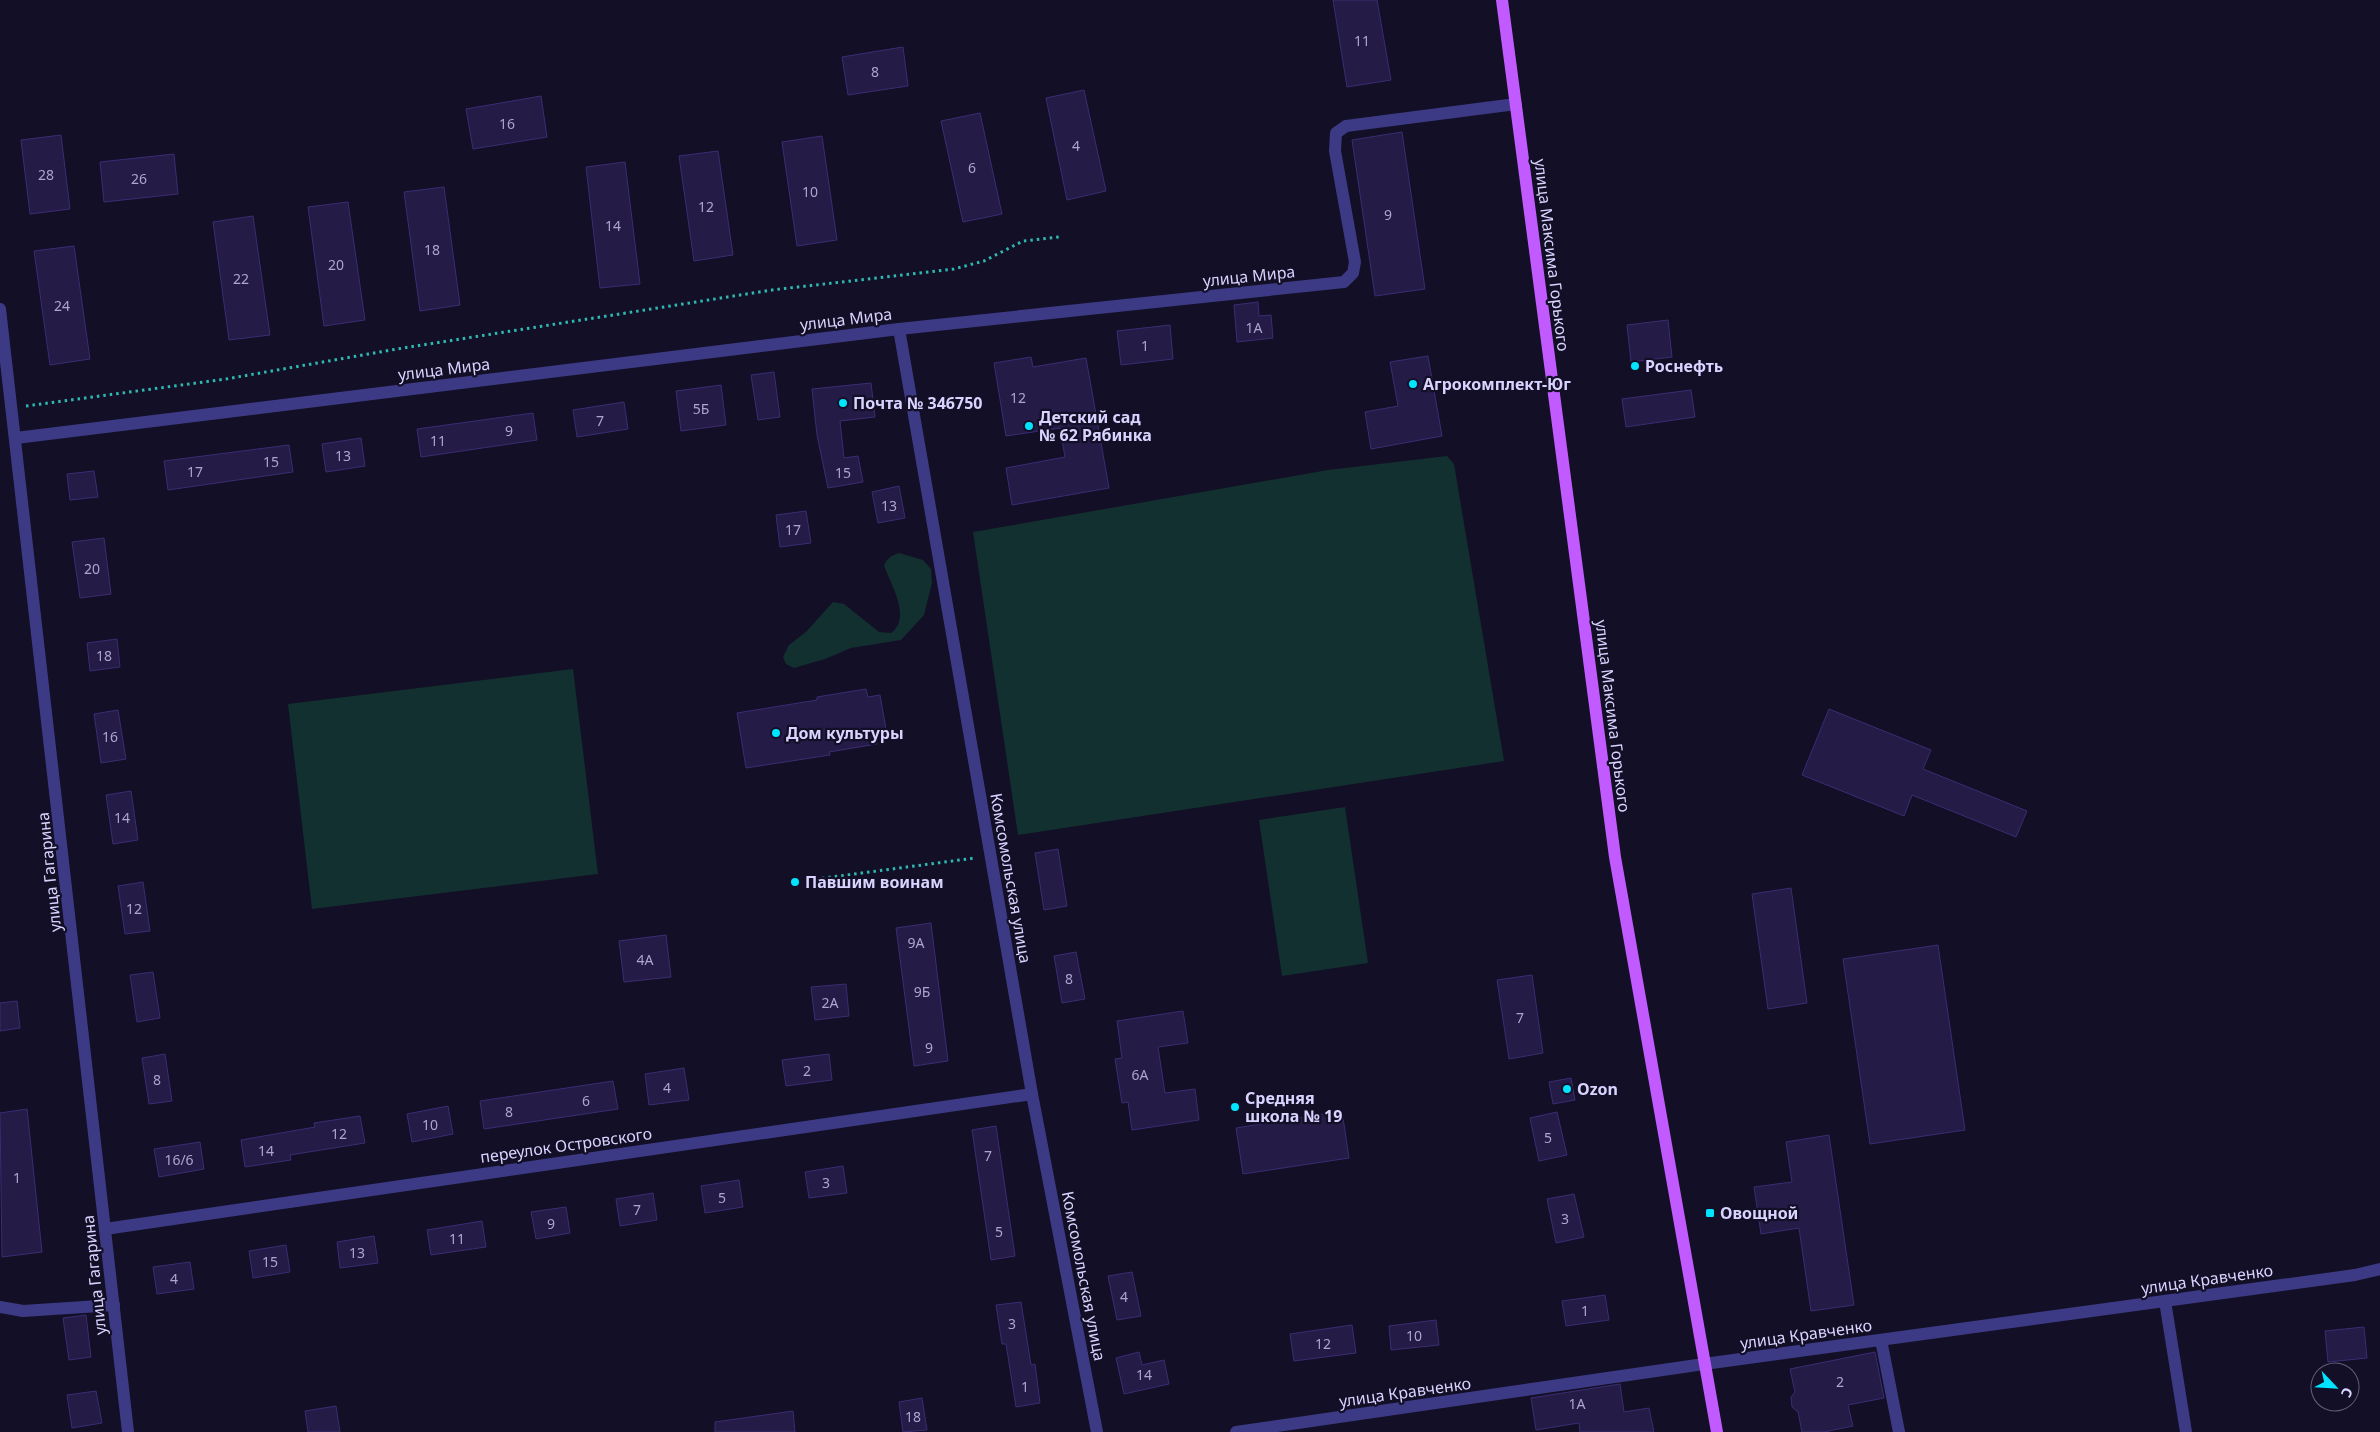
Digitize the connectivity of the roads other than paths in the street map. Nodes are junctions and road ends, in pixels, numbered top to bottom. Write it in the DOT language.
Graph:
graph roads {
  1 [pos="1502,0"];
  2 [pos="1516,104"];
  3 [pos="0,309"];
  4 [pos="899,329"];
  5 [pos="16,438"];
  6 [pos="1032,1094"];
  7 [pos="105,1229"];
  8 [pos="2380,1269"];
  9 [pos="2165,1301"];
  10 [pos="114,1305"];
  11 [pos="0,1307"];
  12 [pos="1882,1340"];
  13 [pos="1704,1364"];
  14 [pos="128,1432"];
  15 [pos="1097,1432"];
  16 [pos="1236,1432"];
  17 [pos="1717,1432"];
  18 [pos="1899,1432"];
  19 [pos="2186,1432"];
  1 -- 2 [label="main road, улица Максима Горького"];
  2 -- 4 [label="street, улица Мира"];
  2 -- 13 [label="main road, улица Максима Горького"];
  3 -- 5 [label="street, улица Гагарина"];
  4 -- 5 [label="street, улица Мира"];
  4 -- 6 [label="street, Комсомольская улица"];
  5 -- 7 [label="street, улица Гагарина"];
  6 -- 7 [label="street, переулок Островского"];
  6 -- 15 [label="street, Комсомольская улица"];
  7 -- 10 [label="street, улица Гагарина"];
  8 -- 9 [label="street, улица Кравченко"];
  9 -- 12 [label="street, улица Кравченко"];
  9 -- 19 [label="street"];
  10 -- 11 [label="street"];
  10 -- 14 [label="street, улица Гагарина"];
  12 -- 13 [label="street, улица Кравченко"];
  12 -- 18 [label="street"];
  13 -- 16 [label="street, улица Кравченко"];
  13 -- 17 [label="main road, улица Максима Горького"];
}
